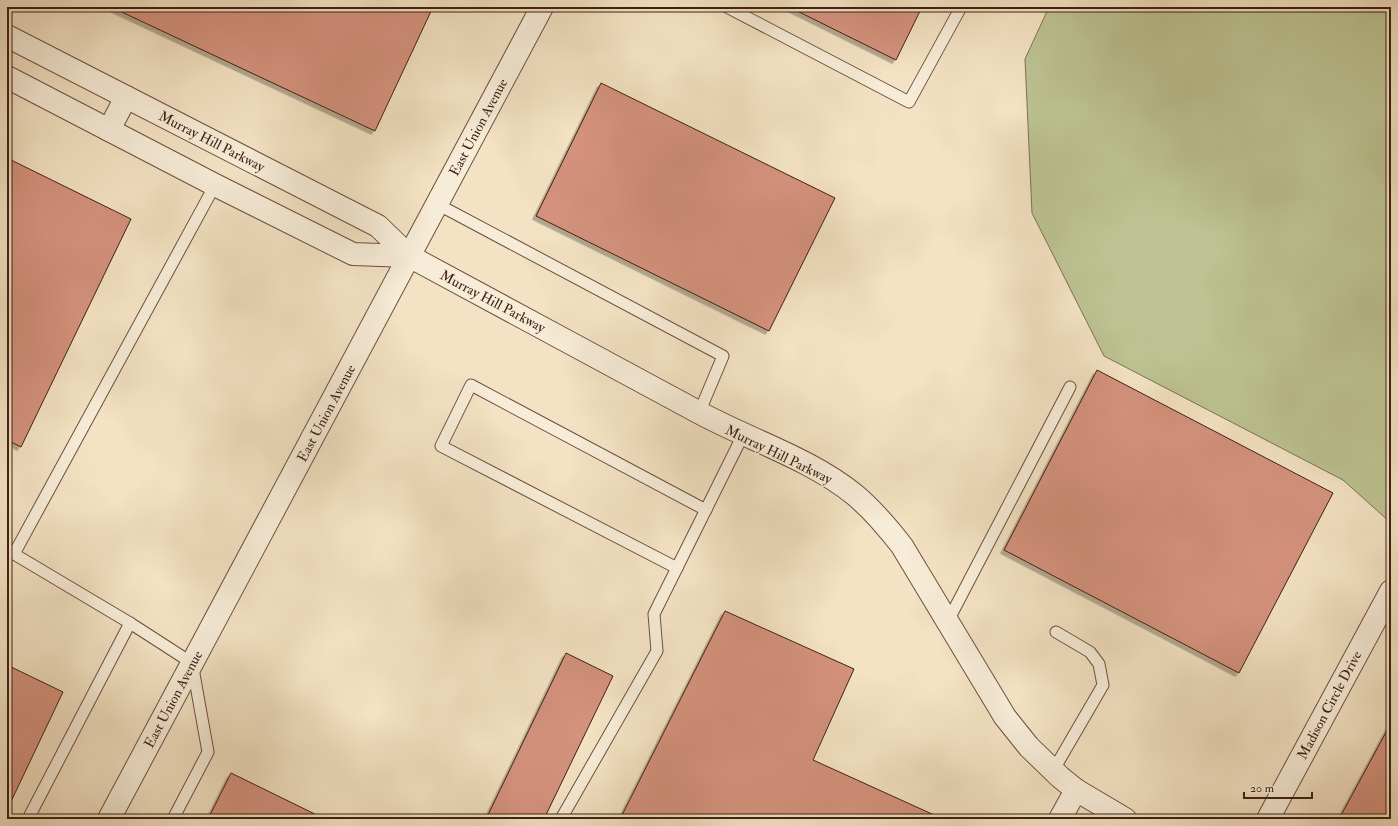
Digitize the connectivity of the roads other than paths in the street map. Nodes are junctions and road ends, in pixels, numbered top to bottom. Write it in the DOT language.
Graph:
graph roads {
  1 [pos="542,7"];
  2 [pos="727,7"];
  3 [pos="961,7"];
  4 [pos="7,36"];
  5 [pos="7,77"];
  6 [pos="126,97"];
  7 [pos="109,130"];
  8 [pos="215,185"];
  9 [pos="437,204"];
  10 [pos="409,256"];
  11 [pos="1070,387"];
  12 [pos="699,413"];
  13 [pos="743,435"];
  14 [pos="706,510"];
  15 [pos="10,553"];
  16 [pos="677,568"];
  17 [pos="1391,591"];
  18 [pos="948,622"];
  19 [pos="130,623"];
  20 [pos="1056,632"];
  21 [pos="192,663"];
  22 [pos="1053,771"];
  23 [pos="1076,790"];
  24 [pos="1117,817"];
  25 [pos="28,819"];
  26 [pos="109,819"];
  27 [pos="173,819"];
  28 [pos="562,819"];
  29 [pos="1060,819"];
  30 [pos="1268,819"];
  1 -- 9 [label="street, East Union Avenue"];
  2 -- 3 [label="lane"];
  4 -- 6 [label="street, Murray Hill Parkway"];
  5 -- 7 [label="street, Murray Hill Parkway"];
  6 -- 7 [label="street"];
  6 -- 10 [label="street, Murray Hill Parkway"];
  7 -- 8 [label="street, Murray Hill Parkway"];
  8 -- 10 [label="street, Murray Hill Parkway"];
  8 -- 15 [label="lane"];
  9 -- 10 [label="street, East Union Avenue"];
  9 -- 12 [label="lane"];
  10 -- 12 [label="street, Murray Hill Parkway"];
  10 -- 21 [label="street, East Union Avenue"];
  11 -- 18 [label="lane"];
  12 -- 13 [label="street, Murray Hill Parkway"];
  13 -- 14 [label="lane"];
  13 -- 18 [label="street, Murray Hill Parkway"];
  14 -- 16 [label="lane"];
  14 -- 16 [label="lane"];
  15 -- 19 [label="lane"];
  16 -- 28 [label="lane"];
  17 -- 30 [label="street, Madison Circle Drive"];
  18 -- 22 [label="street, Murray Hill Parkway"];
  19 -- 21 [label="lane"];
  19 -- 25 [label="lane"];
  20 -- 22 [label="lane"];
  21 -- 26 [label="street, East Union Avenue"];
  21 -- 27 [label="lane"];
  22 -- 23 [label="street, Murray Hill Parkway"];
  23 -- 24 [label="street, Murray Hill Parkway"];
  23 -- 29 [label="street"];
}
